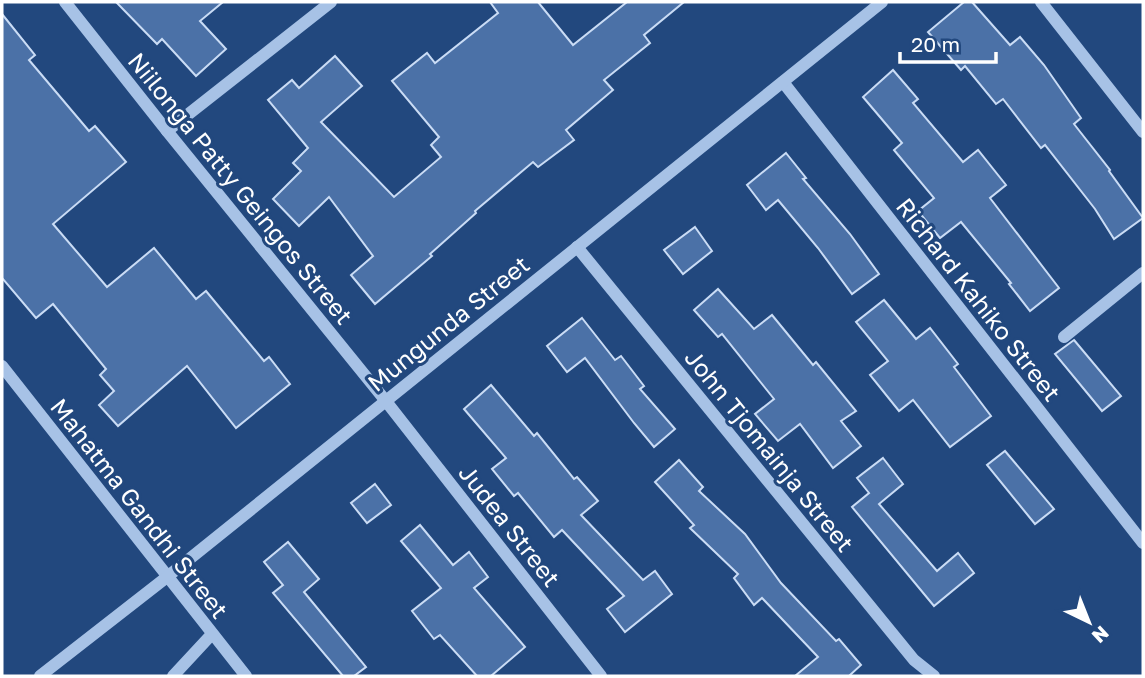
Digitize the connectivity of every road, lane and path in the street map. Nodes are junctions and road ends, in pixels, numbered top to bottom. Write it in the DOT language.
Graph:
graph roads {
  1 [pos="65,2"];
  2 [pos="331,2"];
  3 [pos="882,2"];
  4 [pos="1041,2"];
  5 [pos="783,82"];
  6 [pos="167,131"];
  7 [pos="1143,132"];
  8 [pos="577,247"];
  9 [pos="1143,273"];
  10 [pos="1064,337"];
  11 [pos="2,366"];
  12 [pos="385,400"];
  13 [pos="1143,543"];
  14 [pos="167,577"];
  15 [pos="212,634"];
  16 [pos="40,676"];
  17 [pos="173,676"];
  18 [pos="246,676"];
  19 [pos="601,676"];
  20 [pos="934,676"];
  1 -- 6 [label="street, Niilonga Patty Geingos Street"];
  2 -- 6 [label="street"];
  3 -- 5 [label="street, Mungunda Street"];
  4 -- 7 [label="street"];
  5 -- 8 [label="street, Mungunda Street"];
  5 -- 13 [label="street, Richard Kahiko Street"];
  6 -- 12 [label="street, Niilonga Patty Geingos Street"];
  8 -- 12 [label="street, Mungunda Street"];
  8 -- 20 [label="street, John Tjomainja Street"];
  9 -- 10 [label="street"];
  11 -- 14 [label="street, Mahatma Gandhi Street"];
  12 -- 14 [label="street, Mungunda Street"];
  12 -- 19 [label="street, Judea Street"];
  14 -- 15 [label="street, Mahatma Gandhi Street"];
  14 -- 16 [label="street, Mungunda Street"];
  15 -- 17 [label="street"];
  15 -- 18 [label="street, Mahatma Gandhi Street"];
}
